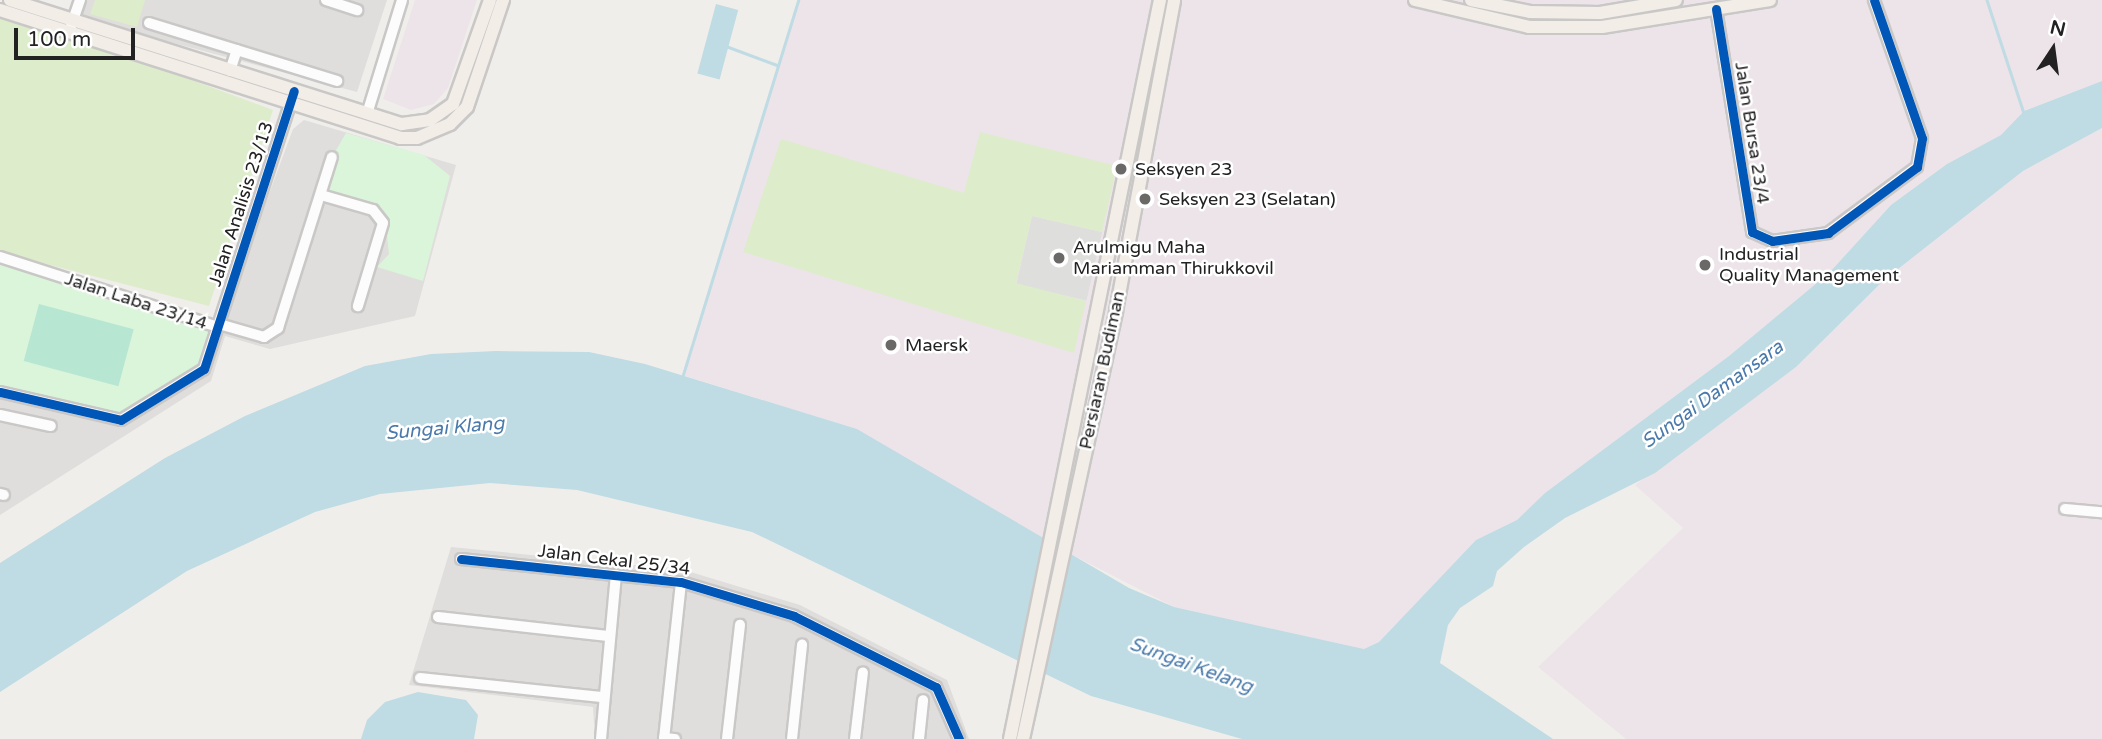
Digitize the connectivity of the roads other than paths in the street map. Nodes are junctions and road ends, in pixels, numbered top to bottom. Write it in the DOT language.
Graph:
graph roads {
  1 [pos="10,0"];
  2 [pos="80,0"];
  3 [pos="326,0"];
  4 [pos="402,0"];
  5 [pos="490,0"];
  6 [pos="503,0"];
  7 [pos="1160,0"];
  8 [pos="1415,0"];
  9 [pos="1471,0"];
  10 [pos="1676,0"];
  11 [pos="1770,0"];
  12 [pos="1874,0"];
  13 [pos="1174,1"];
  14 [pos="1716,9"];
  15 [pos="0,10"];
  16 [pos="357,10"];
  17 [pos="149,23"];
  18 [pos="70,26"];
  19 [pos="237,50"];
  20 [pos="230,71"];
  21 [pos="337,81"];
  22 [pos="292,97"];
  23 [pos="367,114"];
  24 [pos="332,157"];
  25 [pos="321,194"];
  26 [pos="0,257"];
  27 [pos="358,306"];
  28 [pos="218,326"];
  29 [pos="0,392"];
  30 [pos="0,415"];
  31 [pos="51,426"];
  32 [pos="2065,509"];
  33 [pos="2102,512"];
  34 [pos="1064,514"];
  35 [pos="461,559"];
  36 [pos="616,575"];
  37 [pos="681,582"];
  38 [pos="438,617"];
  39 [pos="740,625"];
  40 [pos="608,636"];
  41 [pos="802,645"];
  42 [pos="863,671"];
  43 [pos="420,678"];
  44 [pos="1026,689"];
  45 [pos="601,696"];
  46 [pos="923,700"];
  47 [pos="601,739"];
  48 [pos="668,739"];
  49 [pos="727,739"];
  50 [pos="792,739"];
  51 [pos="855,739"];
  52 [pos="919,739"];
  53 [pos="959,739"];
  54 [pos="1010,739"];
  55 [pos="1023,739"];
  1 -- 18 [label="main road"];
  2 -- 18 [label="street"];
  3 -- 16 [label="street"];
  4 -- 23 [label="street"];
  5 -- 23 [label="main road"];
  6 -- 22 [label="main road"];
  7 -- 34 [label="main road, Persiaran Budiman"];
  8 -- 14 [label="main road"];
  9 -- 10 [label="main road"];
  11 -- 14 [label="main road"];
  12 -- 14 [label="street, Jalan Bursa 23/4"];
  13 -- 34 [label="main road, Persiaran Budiman"];
  15 -- 18 [label="main road"];
  17 -- 19 [label="street"];
  18 -- 20 [label="main road"];
  18 -- 22 [label="main road"];
  19 -- 20 [label="street"];
  19 -- 21 [label="street"];
  20 -- 22 [label="main road"];
  22 -- 23 [label="main road"];
  22 -- 28 [label="street, Jalan Analisis 23/13"];
  24 -- 25 [label="street"];
  25 -- 27 [label="street"];
  25 -- 28 [label="street"];
  26 -- 28 [label="street, Jalan Laba 23/14"];
  28 -- 29 [label="street, Jalan Laba 23/14"];
  30 -- 31 [label="street"];
  32 -- 33 [label="street"];
  34 -- 44 [label="main road, Persiaran Budiman"];
  35 -- 36 [label="street, Jalan Cekal 25/34"];
  36 -- 37 [label="street, Jalan Cekal 25/34"];
  36 -- 40 [label="street"];
  37 -- 48 [label="street"];
  37 -- 53 [label="street, Jalan Cekal 25/34"];
  38 -- 40 [label="street"];
  39 -- 49 [label="street"];
  40 -- 45 [label="street"];
  41 -- 50 [label="street"];
  42 -- 51 [label="street"];
  43 -- 45 [label="street"];
  44 -- 54 [label="main road, Persiaran Budiman"];
  44 -- 55 [label="main road, Persiaran Budiman"];
  45 -- 47 [label="street"];
  46 -- 52 [label="street"];
}
